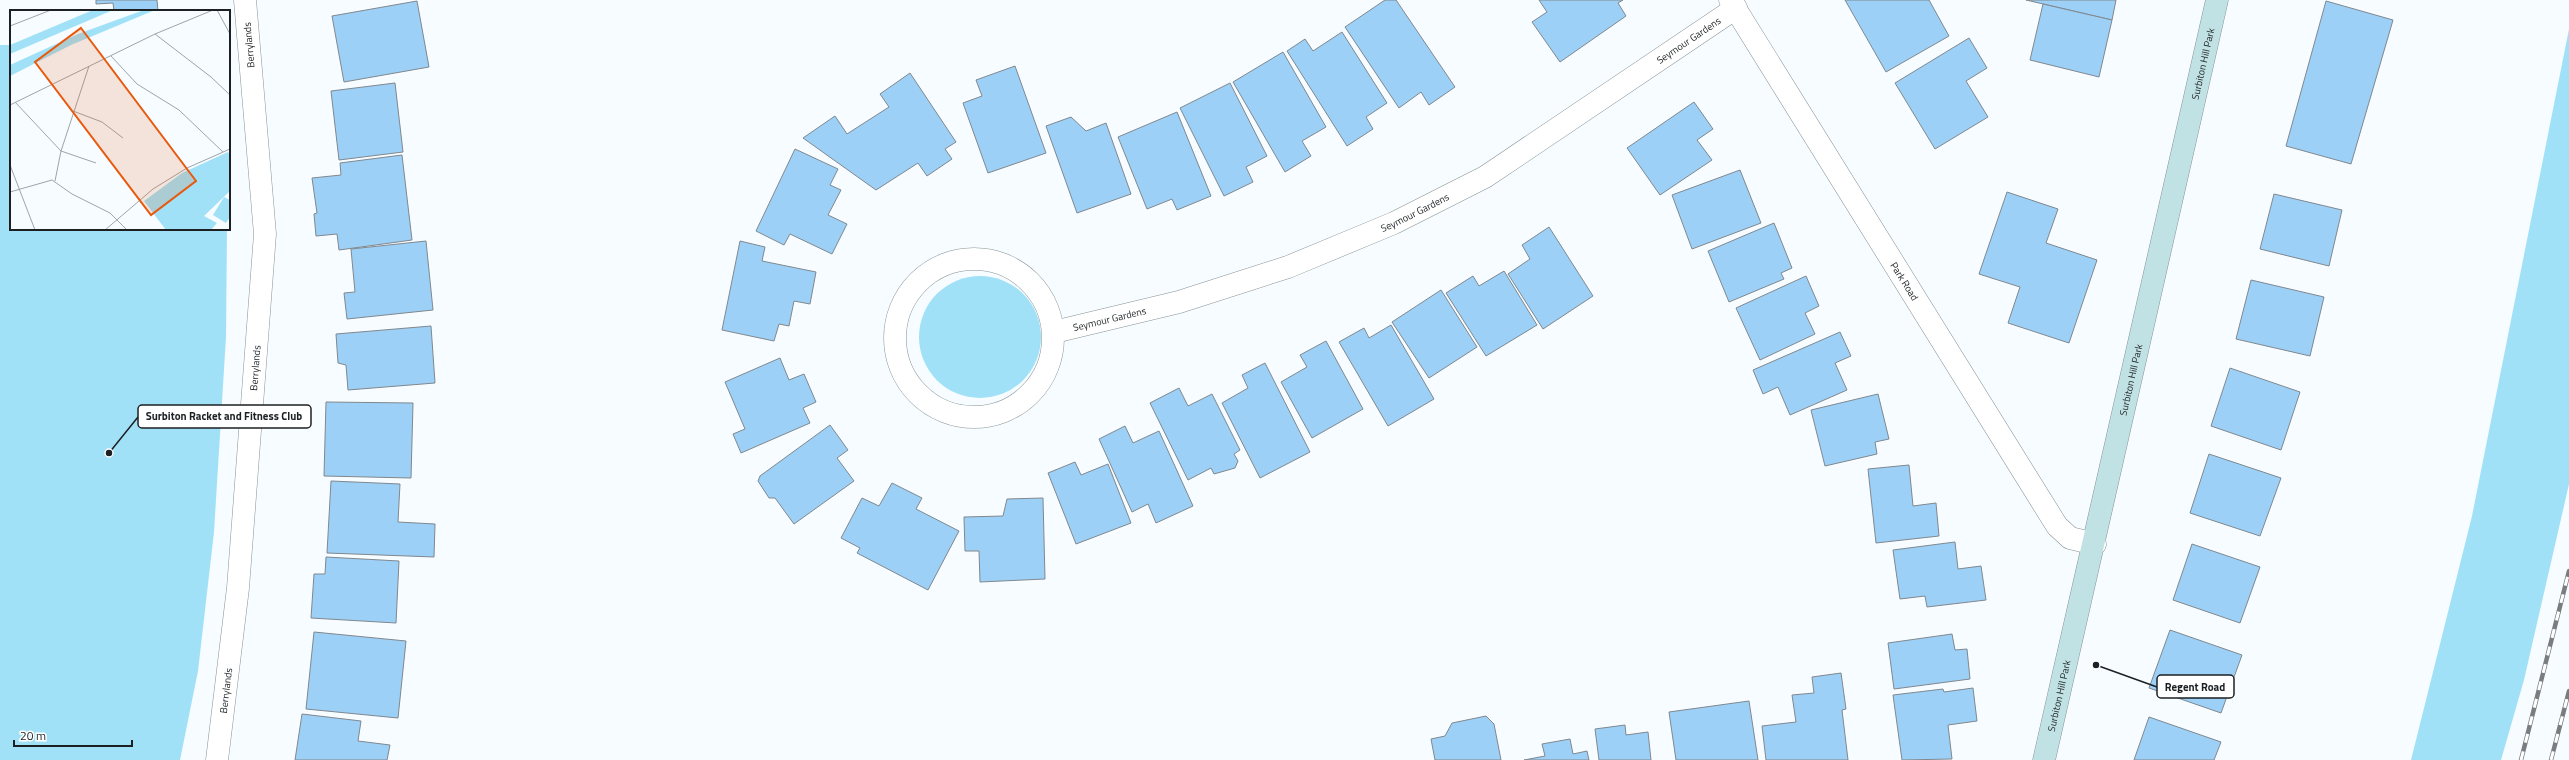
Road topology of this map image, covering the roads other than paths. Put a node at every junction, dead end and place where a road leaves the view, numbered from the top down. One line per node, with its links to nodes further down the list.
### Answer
1 (245, 0): 6 (street, Berrylands)
2 (2217, 0): 5 (street, Surbiton Hill Park)
3 (1733, 4): 4 (street, Seymour Gardens); 5 (street, Park Road)
4 (1054, 332): 4 (street)
5 (2094, 544): 7 (street, Surbiton Hill Park)
6 (217, 760)
7 (2044, 760)

